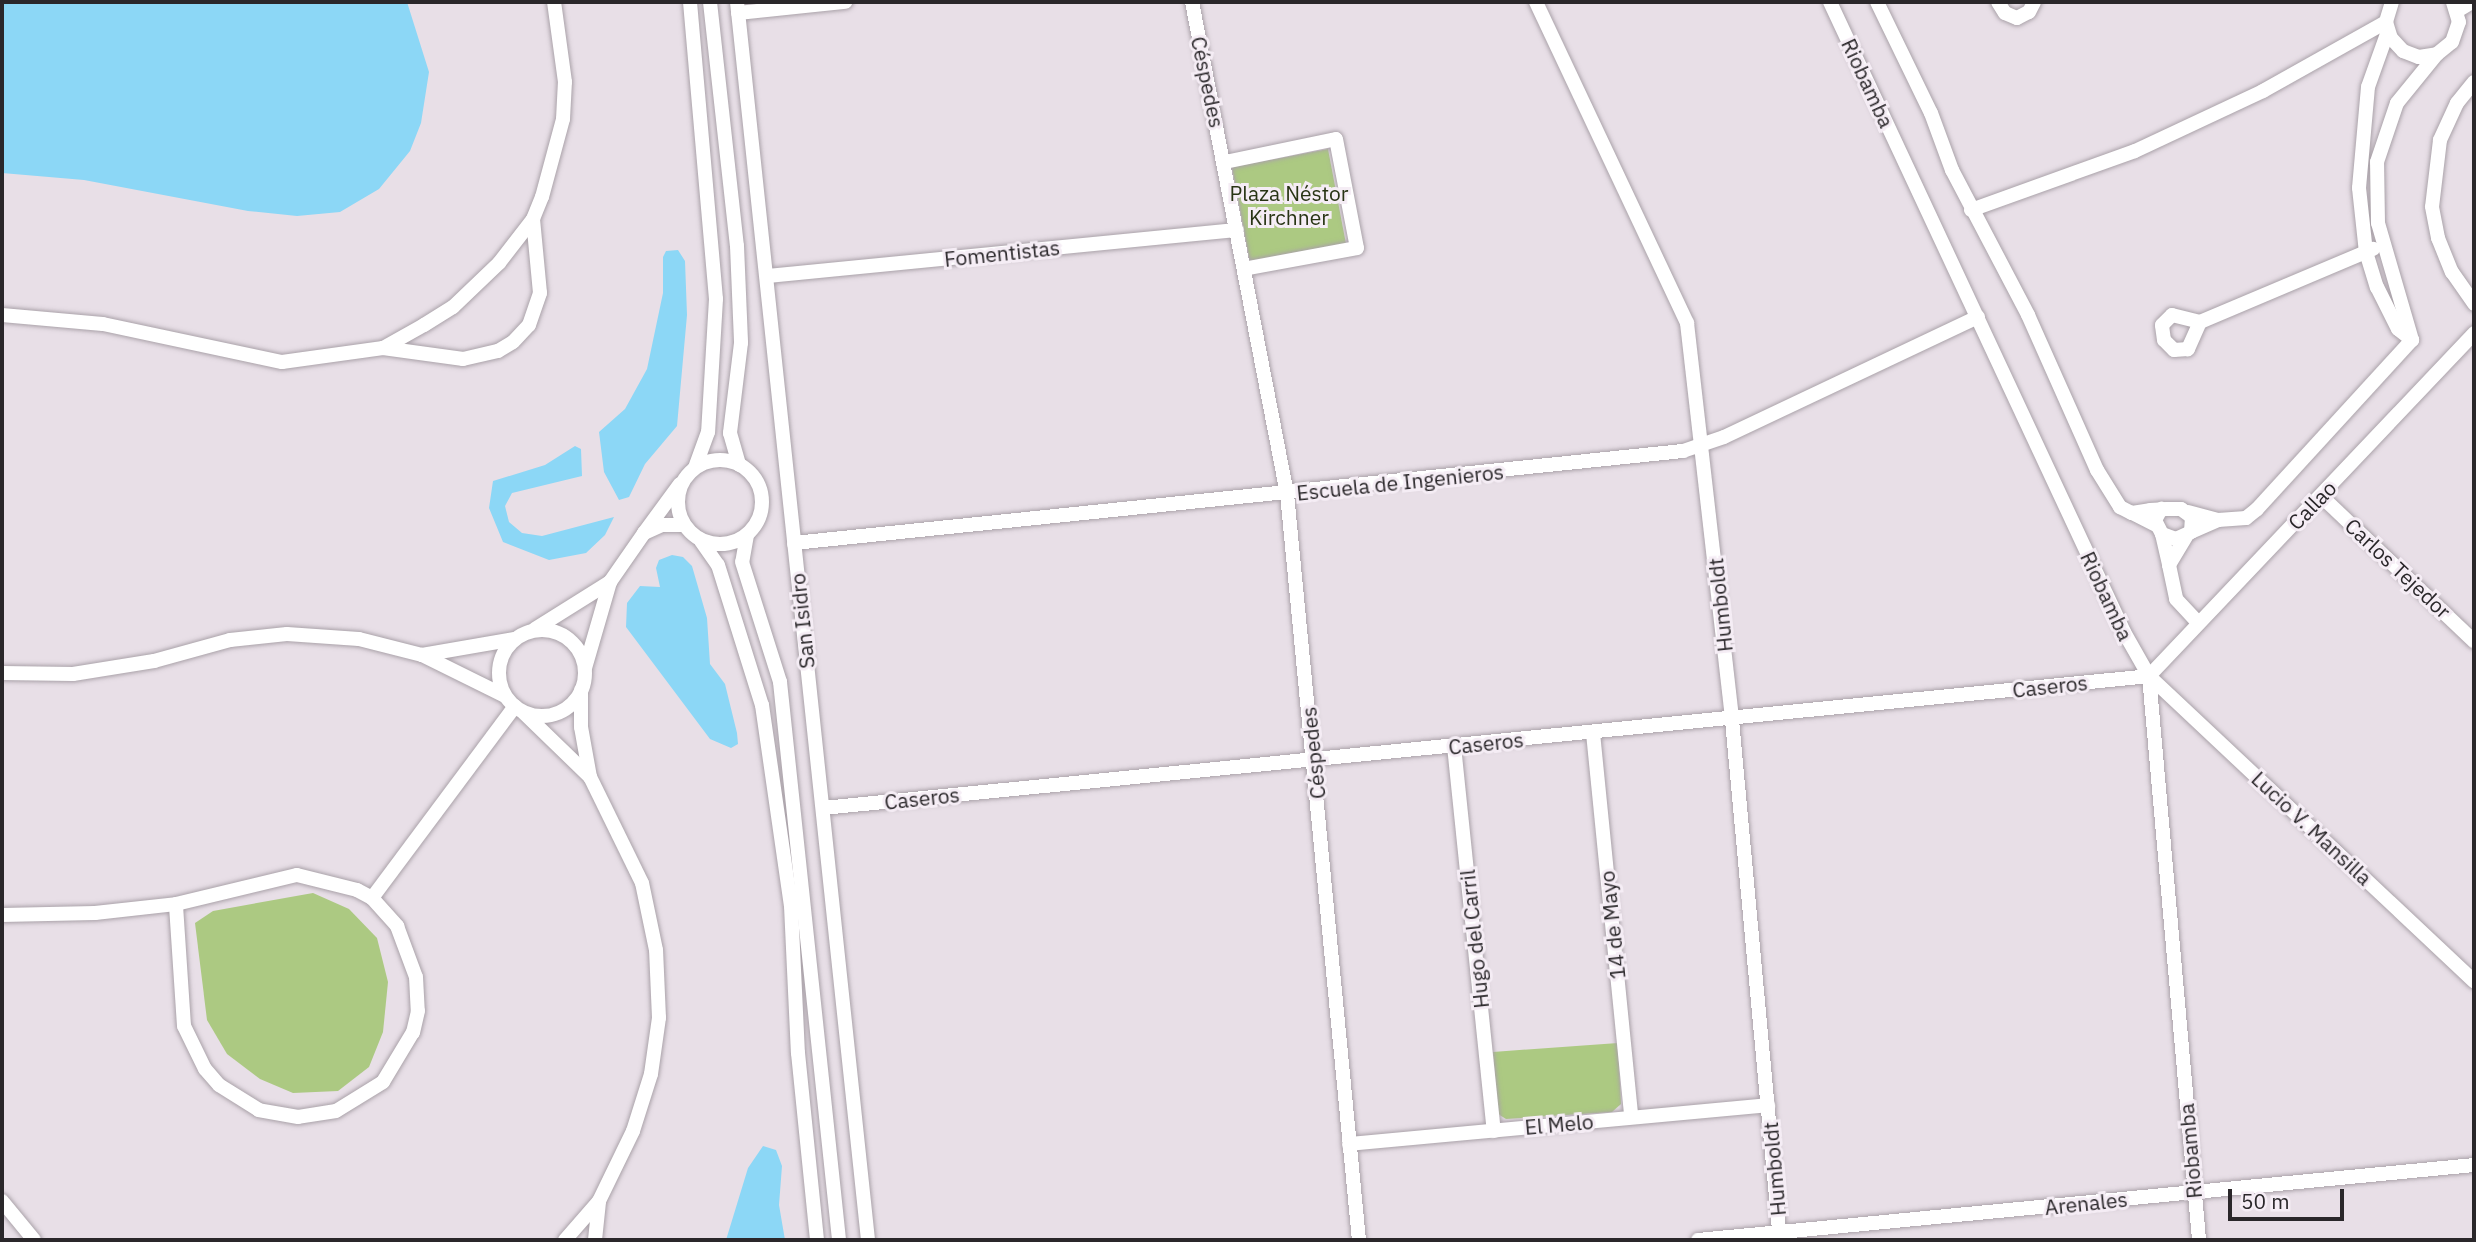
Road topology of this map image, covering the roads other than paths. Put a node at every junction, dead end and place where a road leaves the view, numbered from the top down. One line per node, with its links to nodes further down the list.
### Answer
1 (554, 2): 22 (street)
2 (690, 2): 17 (street)
3 (710, 2): 16 (street)
4 (845, 2): 14 (street)
5 (1192, 2): 20 (street, Céspedes)
6 (1536, 2): 35 (street, Humboldt)
7 (1830, 2): 30 (street, Riobamba)
8 (1877, 2): 21 (street)
9 (1998, 2): 10 (street)
10 (2034, 2)
11 (2392, 2): 15 (street)
12 (2472, 2): 13 (street)
13 (2455, 6): 18 (street)
14 (738, 7): 27 (street, San Isidro)
15 (2387, 27): 18 (street); 21 (street); 25 (street)
16 (713, 32): 17 (street); 36 (street)
17 (694, 33): 37 (street)
18 (2437, 54): 24 (street)
19 (2474, 82): 28 (street)
20 (1224, 162): 23 (street, Céspedes); 26 (street)
21 (1971, 210): 42 (street)
22 (533, 219): 34 (street); 34 (street)
23 (1237, 230): 26 (street, Céspedes); 27 (street, Fomentistas)
24 (2383, 246): 25 (street); 33 (street)
25 (2366, 252): 31 (street); 33 (street)
26 (1244, 269): 38 (street, Céspedes)
27 (767, 276): 50 (street, San Isidro)
28 (2474, 304)
29 (2, 315): 34 (street)
30 (1978, 317): 35 (street, Escuela de Ingenieros); 59 (street, Riobamba)
31 (2200, 323)
32 (2474, 333): 39 (street, Callao)
33 (2412, 340): 43 (street)
34 (383, 348)
35 (1703, 447): 38 (street, Escuela de Ingenieros); 62 (street, Humboldt)
36 (739, 465): 37 (street); 48 (street)
37 (690, 473): 44 (street); 46 (street)
38 (1287, 494): 50 (street, Escuela de Ingenieros); 65 (street, Céspedes)
39 (2321, 496): 53 (street, Callao); 55 (street, Carlos Tejedor)
40 (2161, 509): 41 (street); 42 (street); 45 (street)
41 (2188, 512): 43 (street); 47 (street)
42 (2132, 513): 45 (street)
43 (2218, 520): 47 (street)
44 (684, 525): 46 (street); 49 (street)
45 (2159, 530): 47 (street); 51 (street)
46 (644, 533): 52 (street)
47 (2189, 533): 51 (street)
48 (747, 535): 49 (street); 71 (street)
49 (701, 541): 71 (street)
50 (794, 543): 67 (street, San Isidro)
51 (2169, 565): 53 (street)
52 (610, 582): 54 (street); 58 (street)
53 (2199, 623): 59 (street, Callao)
54 (523, 635): 56 (street); 58 (street); 61 (street)
55 (2474, 641)
56 (422, 655): 57 (street); 61 (street)
57 (2, 673)
58 (584, 673): 60 (street)
59 (2149, 676): 62 (street, Caseros); 72 (street, Lucio V. Mansilla); 78 (street, Riobamba)
60 (582, 689): 61 (street); 66 (street)
61 (514, 705): 66 (street); 68 (street)
62 (1732, 720): 63 (street, Caseros); 73 (street, Humboldt)
63 (1592, 733): 64 (street, Caseros); 74 (street, 14 de Mayo)
64 (1454, 746): 65 (street, Caseros); 75 (street, Hugo del Carril)
65 (1314, 761): 67 (street, Caseros); 76 (street, Céspedes)
66 (590, 777): 80 (street)
67 (823, 808): 87 (street, San Isidro)
68 (372, 898): 69 (street); 69 (street)
69 (176, 904): 70 (street)
70 (2, 915)
71 (802, 938): 85 (street); 86 (street)
72 (2474, 981)
73 (1768, 1105): 74 (street, El Melo); 81 (street, Humboldt)
74 (1631, 1117): 75 (street, El Melo)
75 (1494, 1130): 76 (street, El Melo)
76 (1349, 1144): 88 (street, Céspedes)
77 (2474, 1166): 78 (street, Arenales)
78 (2193, 1192): 81 (street, Arenales); 90 (street, Riobamba)
79 (2, 1201): 82 (street)
80 (599, 1201): 83 (street); 84 (street)
81 (1780, 1236): 89 (street, Arenales)
82 (34, 1240)
83 (565, 1240)
84 (595, 1240)
85 (817, 1240)
86 (839, 1240)
87 (868, 1240)
88 (1359, 1240)
89 (1698, 1240)
90 (2199, 1240)

